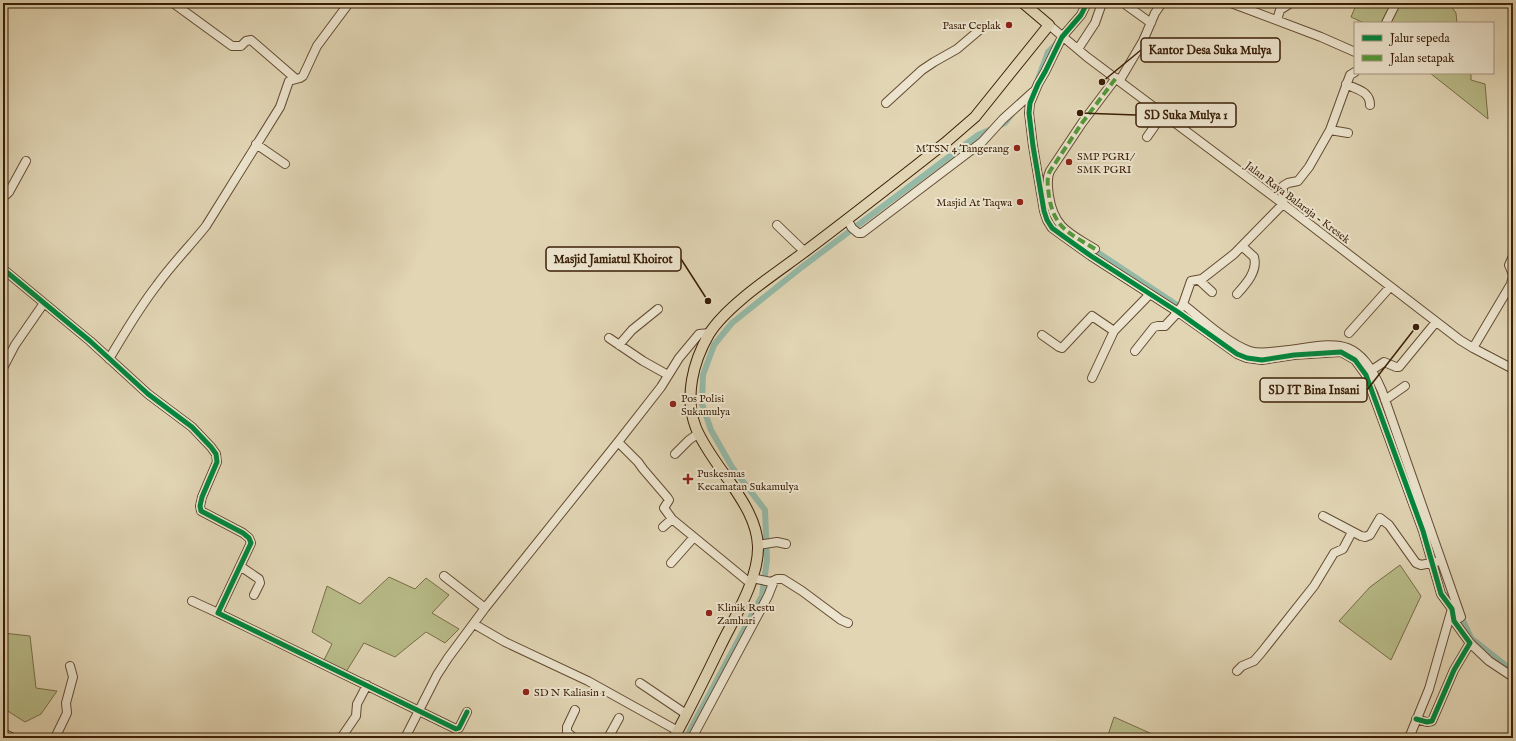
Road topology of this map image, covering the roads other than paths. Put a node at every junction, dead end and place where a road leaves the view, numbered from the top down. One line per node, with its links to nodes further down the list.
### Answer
1 (173, 3): 20 (street)
2 (349, 3): 20 (street)
3 (1023, 3): 14 (main road)
4 (1088, 3): 16 (street)
5 (1102, 3): 17 (street)
6 (1162, 3): 13 (street)
7 (1231, 3): 11 (street)
8 (1291, 3): 11 (street)
9 (1396, 3): 12 (street)
10 (1126, 5): 13 (street)
11 (1277, 20): 18 (street)
12 (1386, 22)
13 (1151, 23): 21 (street)
14 (1049, 25): 16 (street, Jalan Raya Balaraja - Kresek); 36 (main road)
15 (982, 27): 24 (street)
16 (1063, 38): 17 (street, Jalan Raya Balaraja - Kresek); 23 (street)
17 (1076, 48): 21 (street, Jalan Raya Balaraja - Kresek)
18 (1354, 52)
19 (1354, 73): 22 (street)
20 (296, 79): 30 (street)
21 (1118, 79): 26 (street, Jalan Raya Balaraja - Kresek); 38 (street)
22 (1346, 84): 25 (street); 27 (street)
23 (1035, 90): 36 (street); 46 (street)
24 (886, 103)
25 (1370, 106)
26 (1163, 114): 29 (street); 34 (street, Jalan Raya Balaraja - Kresek)
27 (1330, 130): 28 (street); 34 (street)
28 (1348, 133)
29 (1147, 137)
30 (256, 144): 32 (street); 60 (street)
31 (26, 161): 33 (street)
32 (285, 164)
33 (3, 195)
34 (1282, 204): 37 (street); 44 (street, Jalan Raya Balaraja - Kresek)
35 (777, 225): 39 (street)
36 (852, 226): 39 (main road)
37 (1243, 247): 43 (street); 47 (street)
38 (1095, 249)
39 (805, 252): 53 (main road)
40 (1513, 256): 42 (street)
41 (3, 269): 48 (street)
42 (1513, 275): 58 (street)
43 (1199, 280): 45 (street); 49 (street)
44 (1390, 287): 51 (street, Jalan Raya Balaraja - Kresek); 54 (street)
45 (1212, 292)
46 (1150, 294): 49 (street); 52 (street)
47 (1237, 294)
48 (44, 303): 60 (street); 61 (street)
49 (1180, 308): 59 (street); 63 (street); 71 (street)
50 (658, 309): 57 (street)
51 (1436, 322): 58 (street, Jalan Raya Balaraja - Kresek); 63 (street)
52 (1114, 331): 55 (street); 65 (street)
53 (710, 333): 64 (street); 68 (main road)
54 (1349, 333)
55 (1042, 335)
56 (609, 338): 57 (street)
57 (619, 345): 64 (street)
58 (1473, 348): 62 (street, Jalan Raya Balaraja - Kresek)
59 (1135, 351)
60 (109, 359): 81 (street)
61 (3, 368)
62 (1513, 369)
63 (1372, 370): 67 (street)
64 (668, 375): 69 (street)
65 (1092, 378)
66 (1405, 386): 67 (street)
67 (1385, 400): 71 (street)
68 (699, 433): 70 (street); 77 (main road)
69 (618, 442): 73 (street); 87 (street)
70 (675, 454)
71 (1408, 477): 79 (street)
72 (1323, 516): 75 (street)
73 (672, 519): 74 (street); 76 (street)
74 (663, 527)
75 (1352, 532): 79 (street); 95 (street)
76 (694, 537): 80 (street); 83 (street)
77 (760, 544): 78 (street); 83 (main road)
78 (786, 544)
79 (1437, 562): 88 (street); 90 (street)
80 (671, 563)
81 (240, 566): 85 (street); 89 (street)
82 (444, 576): 87 (street)
83 (754, 581): 84 (street); 102 (main road)
84 (773, 581): 91 (street); 113 (street)
85 (254, 595)
86 (192, 601): 89 (street)
87 (485, 608): 92 (street)
88 (1452, 610): 90 (street); 104 (street)
89 (218, 613): 98 (street)
90 (1457, 620): 93 (street)
91 (848, 623)
92 (474, 624): 99 (street); 106 (street)
93 (1470, 643): 96 (street); 104 (street)
94 (70, 666): 108 (street)
95 (1237, 672)
96 (1513, 677)
97 (640, 683): 102 (street)
98 (367, 684): 99 (street); 109 (street)
99 (419, 710): 101 (street); 110 (street)
100 (575, 710): 111 (street)
101 (467, 712)
102 (686, 714): 106 (main road)
103 (619, 718): 112 (street)
104 (1416, 719): 114 (street)
105 (3, 733): 107 (street)
106 (676, 735)
107 (13, 738)
108 (55, 738)
109 (340, 738)
110 (405, 738)
111 (574, 738)
112 (608, 738)
113 (692, 738)
114 (1408, 738)

